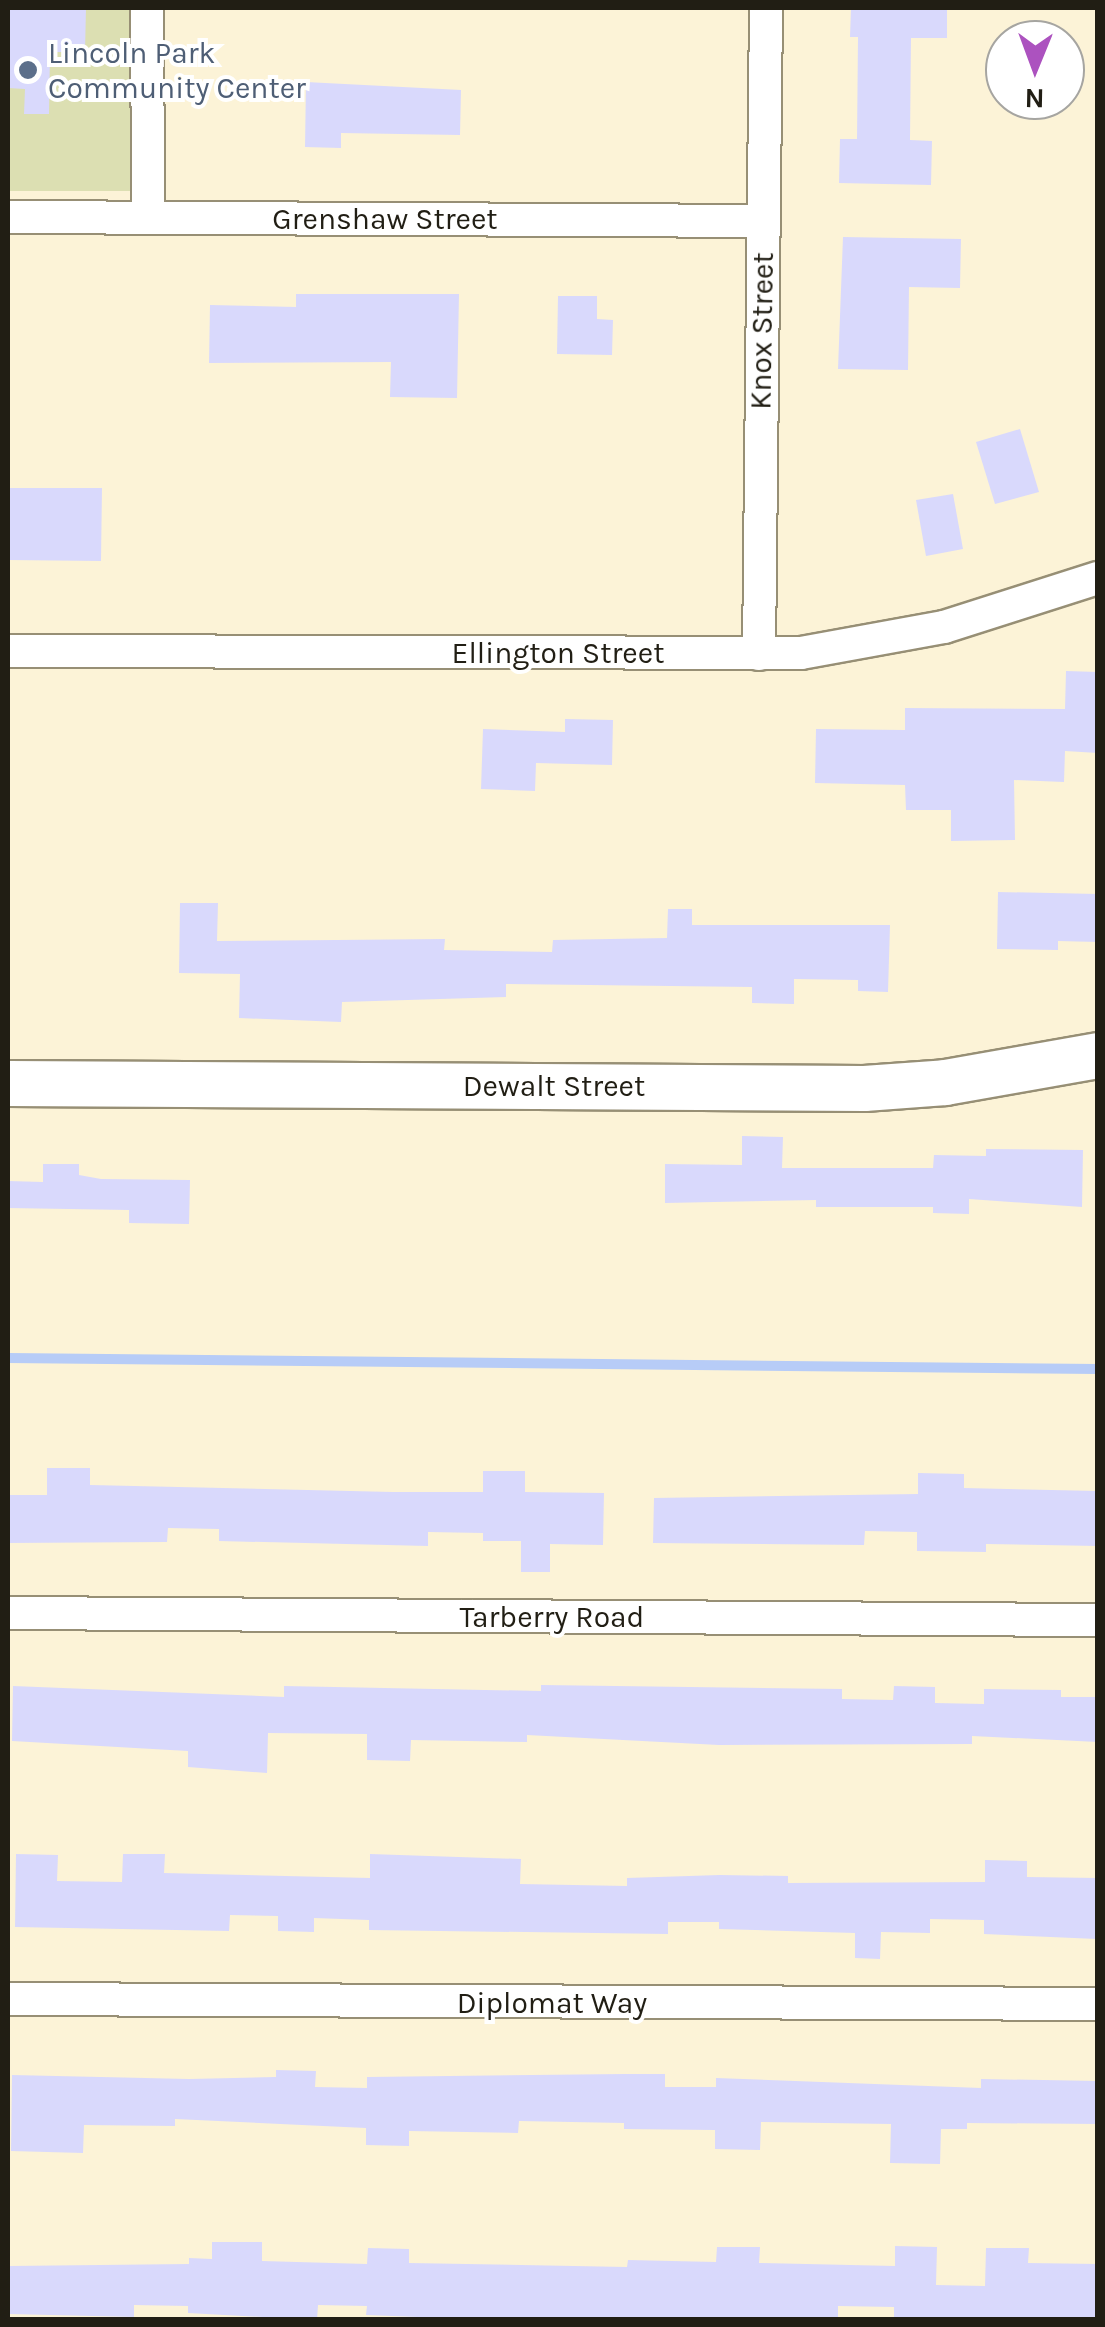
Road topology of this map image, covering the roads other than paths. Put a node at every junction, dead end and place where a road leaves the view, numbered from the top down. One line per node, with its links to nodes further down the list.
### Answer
1 (147, 8): 4 (street)
2 (766, 8): 5 (street, Knox Street)
3 (8, 218): 4 (street, Grenshaw Street)
4 (148, 218): 5 (street, Grenshaw Street)
5 (762, 221): 8 (street, Knox Street)
6 (1098, 578): 8 (street, Ellington Street)
7 (8, 651): 8 (street, Ellington Street)
8 (759, 654)
9 (1098, 1055): 10 (street, Dewalt Street)
10 (8, 1082)
11 (8, 1614): 12 (street, Tarberry Road)
12 (1098, 1620)
13 (8, 1999): 14 (street, Diplomat Way)
14 (1098, 2004)

